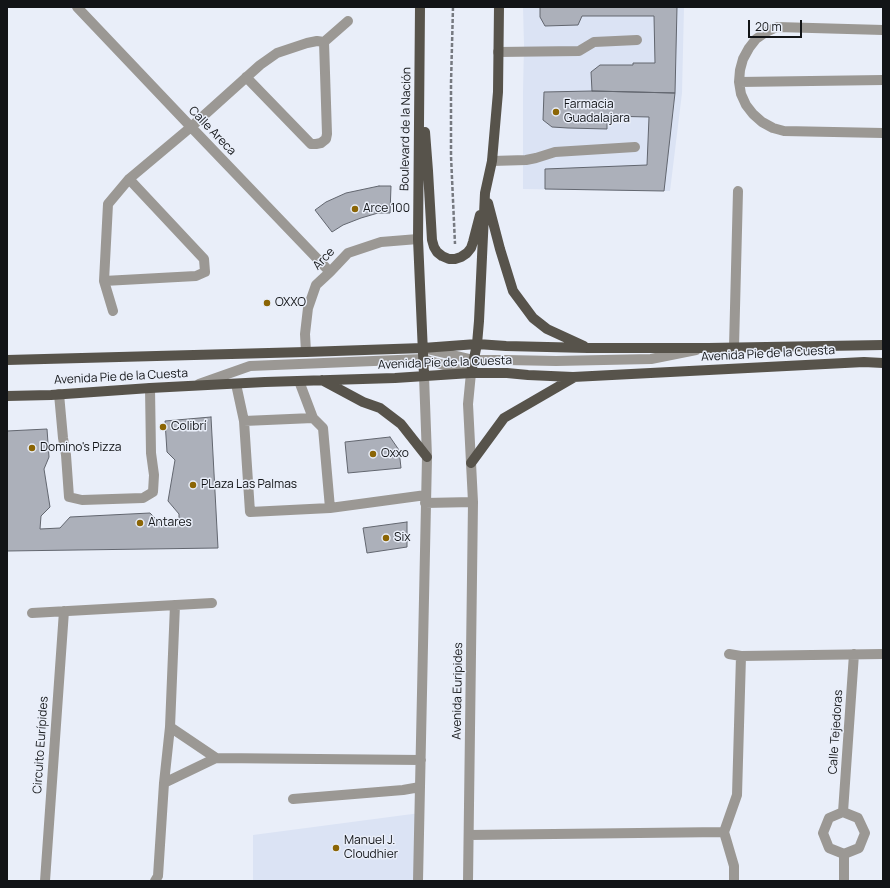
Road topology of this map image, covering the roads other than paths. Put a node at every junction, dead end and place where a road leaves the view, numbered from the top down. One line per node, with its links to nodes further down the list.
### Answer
1 (77, 7): 13 (street, Calle Areca)
2 (420, 7): 9 (main road, Boulevard de la Nación)
3 (499, 7): 8 (main road)
4 (348, 21): 7 (street)
5 (883, 30): 12 (street)
6 (638, 40): 8 (street)
7 (324, 42): 10 (street); 10 (street)
8 (498, 52): 16 (main road)
9 (420, 76): 19 (main road); 20 (main road, Boulevard de la Nación)
10 (246, 77): 13 (street)
11 (883, 80): 12 (street)
12 (739, 82): 14 (street)
13 (191, 128): 17 (street); 21 (street, Calle Areca)
14 (883, 132)
15 (635, 147): 16 (street)
16 (492, 161): 19 (main road)
17 (129, 179): 22 (street); 22 (street)
18 (738, 191): 26 (street)
19 (485, 193): 24 (main road); 28 (main road)
20 (418, 239): 21 (street, Arce); 27 (main road, Boulevard de la Nación)
21 (330, 272): 30 (street, Arce)
22 (104, 281): 23 (street)
23 (113, 312)
24 (477, 344): 27 (main road, Avenida Pie de la Cuesta); 28 (main road, Avenida Pie de la Cuesta); 33 (main road)
25 (883, 345): 26 (main road, Avenida Pie de la Cuesta)
26 (734, 347): 29 (main road, Avenida Pie de la Cuesta)
27 (423, 348): 30 (main road, Avenida Pie de la Cuesta); 31 (main road, Boulevard de la Nación); 33 (street)
28 (588, 348): 29 (main road, Avenida Pie de la Cuesta)
29 (708, 348): 33 (street)
30 (306, 352): 32 (main road, Avenida Pie de la Cuesta)
31 (423, 359): 35 (street); 36 (main road, Boulevard de la Nación); 41 (street)
32 (7, 360)
33 (474, 360): 35 (main road)
34 (883, 363): 37 (main road, Avenida Pie de la Cuesta)
35 (471, 373): 36 (main road, Avenida Pie de la Cuesta); 37 (main road, Avenida Pie de la Cuesta); 48 (street, Avenida Euripides)
36 (424, 376): 38 (main road, Avenida Pie de la Cuesta); 47 (street)
37 (573, 378): 48 (main road)
38 (322, 380): 39 (main road, Avenida Pie de la Cuesta); 47 (main road)
39 (299, 381): 40 (main road, Avenida Pie de la Cuesta); 45 (street)
40 (236, 384): 41 (main road, Avenida Pie de la Cuesta); 46 (street)
41 (194, 386): 42 (main road, Avenida Pie de la Cuesta)
42 (150, 388): 43 (main road, Avenida Pie de la Cuesta); 43 (street)
43 (59, 394): 44 (main road, Avenida Pie de la Cuesta)
44 (7, 396)
45 (313, 418): 46 (street); 51 (street)
46 (244, 421): 51 (street)
47 (426, 457): 49 (street)
48 (471, 463): 50 (street, Avenida Euripides)
49 (425, 499): 50 (street); 51 (street); 62 (street)
50 (473, 502): 68 (street, Avenida Euripides)
51 (330, 508)
52 (212, 603): 53 (street)
53 (175, 605): 54 (street); 60 (street)
54 (64, 611): 55 (street); 70 (street, Circuito Eurípides)
55 (32, 613)
56 (729, 654): 59 (street)
57 (854, 654): 58 (street); 59 (street); 66 (street, Calle Tejedoras)
58 (883, 654)
59 (741, 656): 67 (street)
60 (170, 726): 61 (street); 63 (street)
61 (216, 758): 62 (street); 63 (street)
62 (421, 760): 64 (street)
63 (164, 783): 71 (street)
64 (420, 787): 65 (street); 72 (street)
65 (294, 799)
66 (843, 812): 69 (street); 69 (street)
67 (724, 832): 68 (street); 74 (street)
68 (469, 834): 73 (street, Avenida Euripides)
69 (844, 854): 75 (street)
70 (45, 881)
71 (155, 881)
72 (419, 881)
73 (468, 881)
74 (734, 881)
75 (844, 881)

